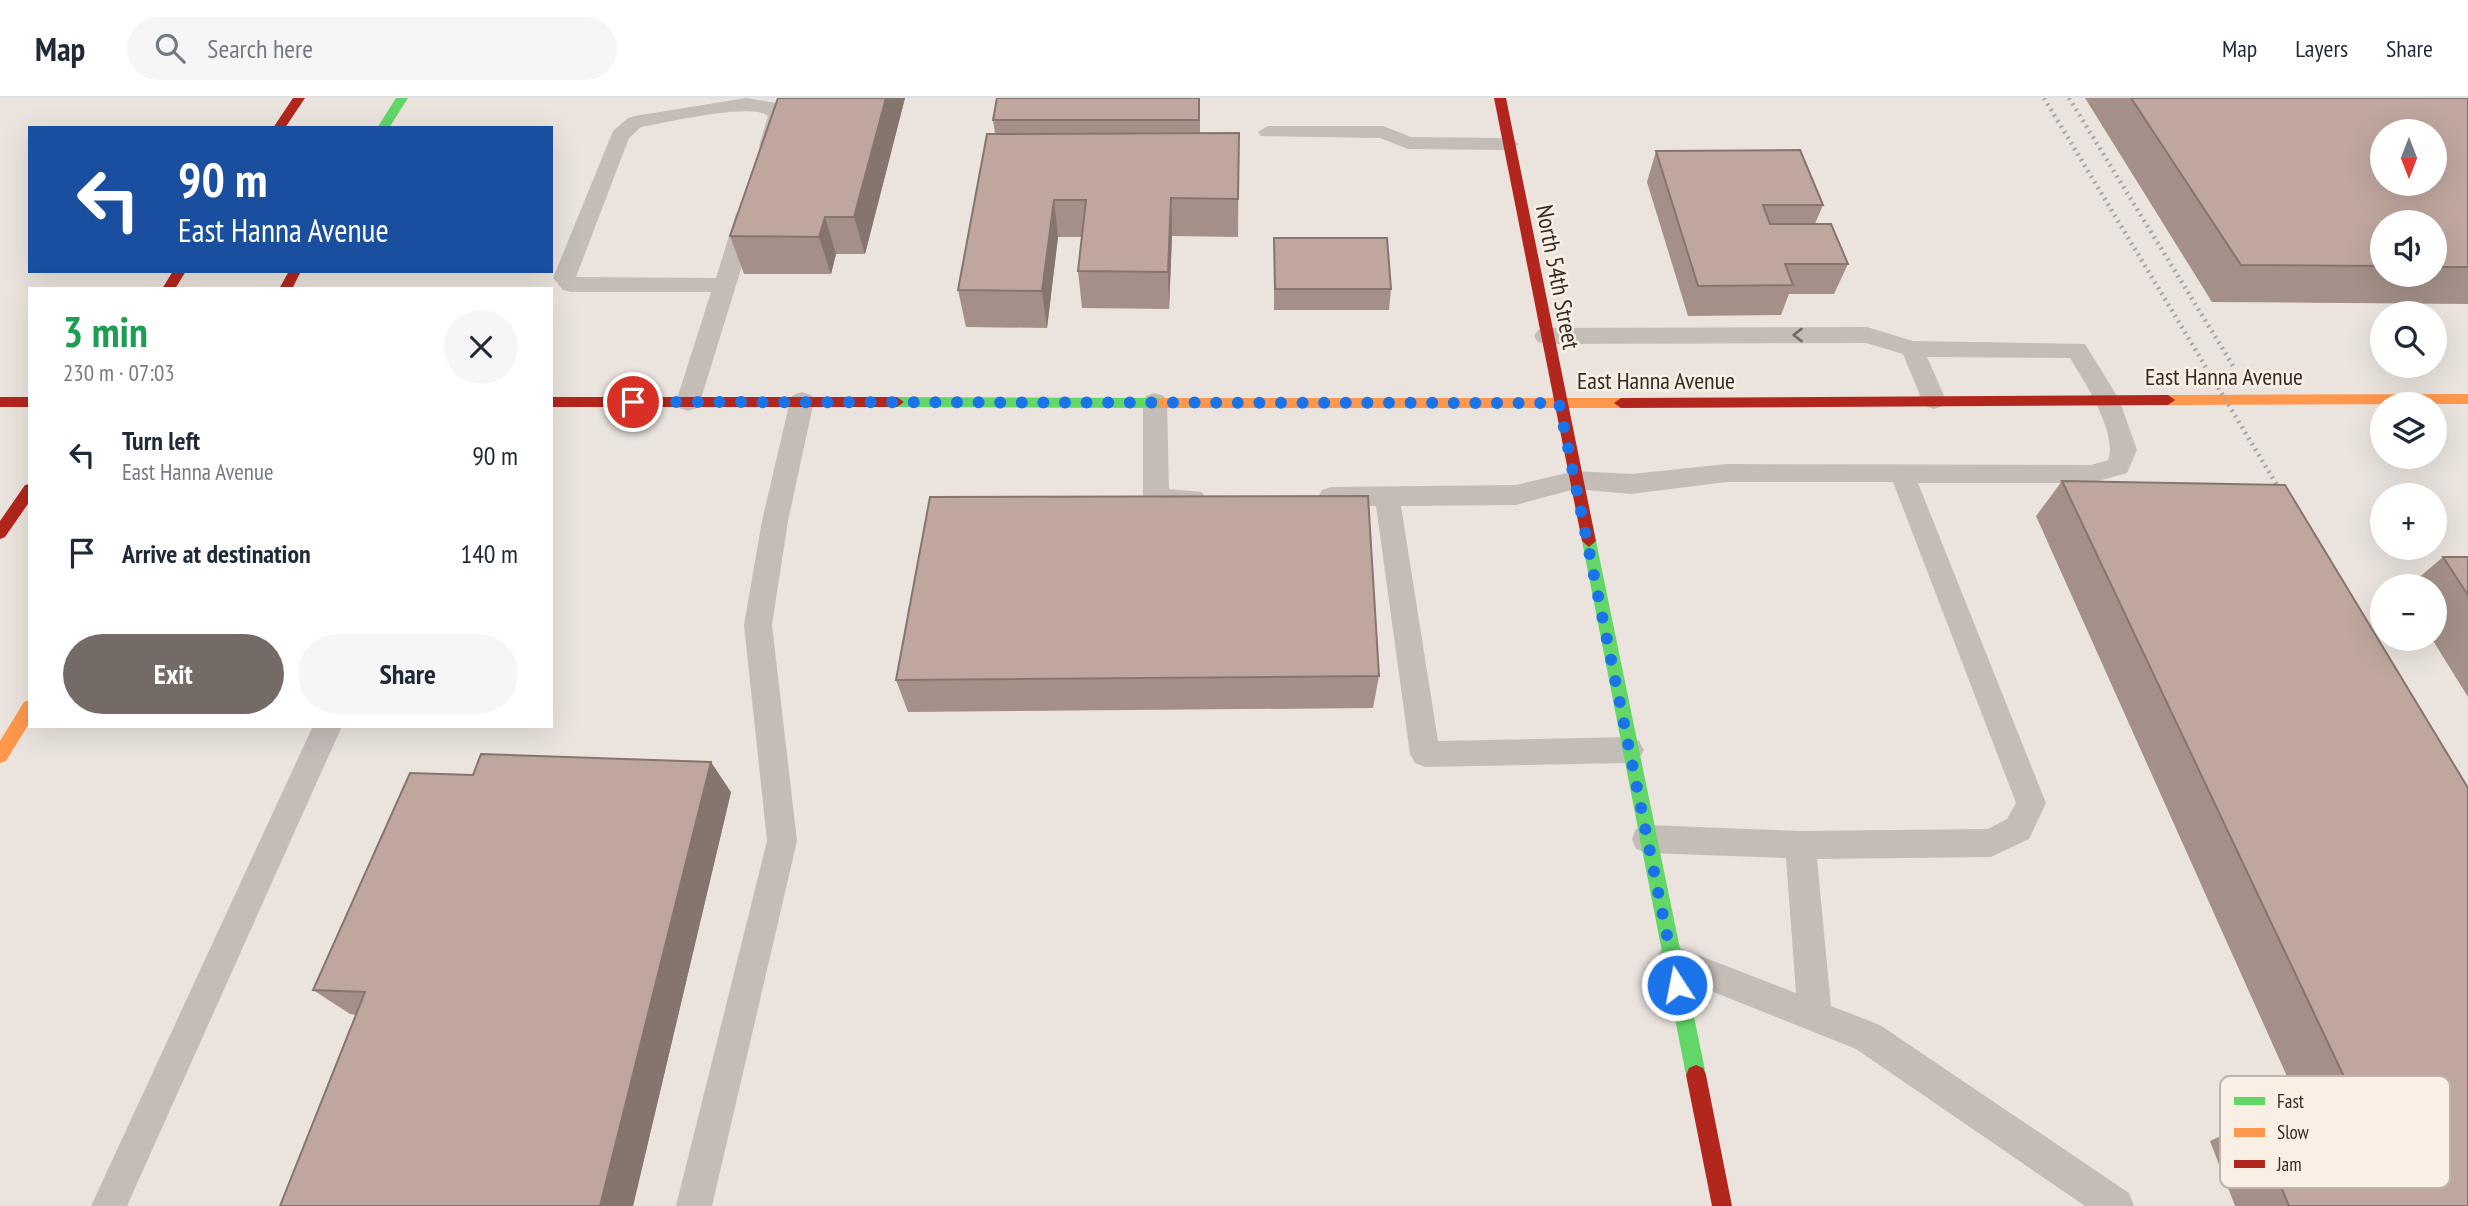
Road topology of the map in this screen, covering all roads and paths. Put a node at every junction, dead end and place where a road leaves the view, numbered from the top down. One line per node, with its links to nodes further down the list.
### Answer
1 (299, 98): 4 (street)
2 (401, 98): 5 (street)
3 (1500, 98): 7 (street, North 54th Street)
4 (280, 126)
5 (384, 126)
6 (1268, 132): 7 (lane)
7 (1509, 144): 11 (street, North 54th Street)
8 (762, 167): 10 (lane)
9 (754, 193): 10 (lane)
10 (725, 285): 20 (lane)
11 (1546, 336): 12 (lane, one-way to 11); 22 (street, North 54th Street)
12 (1912, 349): 14 (lane); 15 (lane)
13 (2468, 398): 14 (street, East Hanna Avenue)
14 (2107, 399): 15 (street, East Hanna Avenue); 23 (lane)
15 (1934, 400): 22 (street, East Hanna Avenue)
16 (803, 401): 20 (street, East Hanna Avenue); 21 (street, East Hanna Avenue); 39 (lane)
17 (0, 402): 18 (street)
18 (28, 402)
19 (553, 402): 20 (street, East Hanna Avenue)
20 (688, 402)
21 (1155, 402): 22 (street, East Hanna Avenue); 28 (lane)
22 (1559, 403): 24 (street, North 54th Street)
23 (1902, 473): 24 (lane); 35 (lane)
24 (1575, 480): 26 (lane); 32 (street, North 54th Street)
25 (28, 492): 29 (street)
26 (1387, 496): 27 (lane); 32 (lane)
27 (1306, 497)
28 (1224, 498)
29 (0, 533)
30 (28, 710): 33 (street)
31 (327, 728): 38 (lane)
32 (1629, 750): 34 (street, North 54th Street)
33 (0, 756)
34 (1647, 839): 35 (lane); 36 (street, North 54th Street)
35 (1800, 845): 37 (lane)
36 (1672, 960): 37 (lane); 40 (street, North 54th Street)
37 (1815, 1017): 41 (lane)
38 (109, 1206)
39 (694, 1206)
40 (1722, 1206)
41 (2116, 1206)

